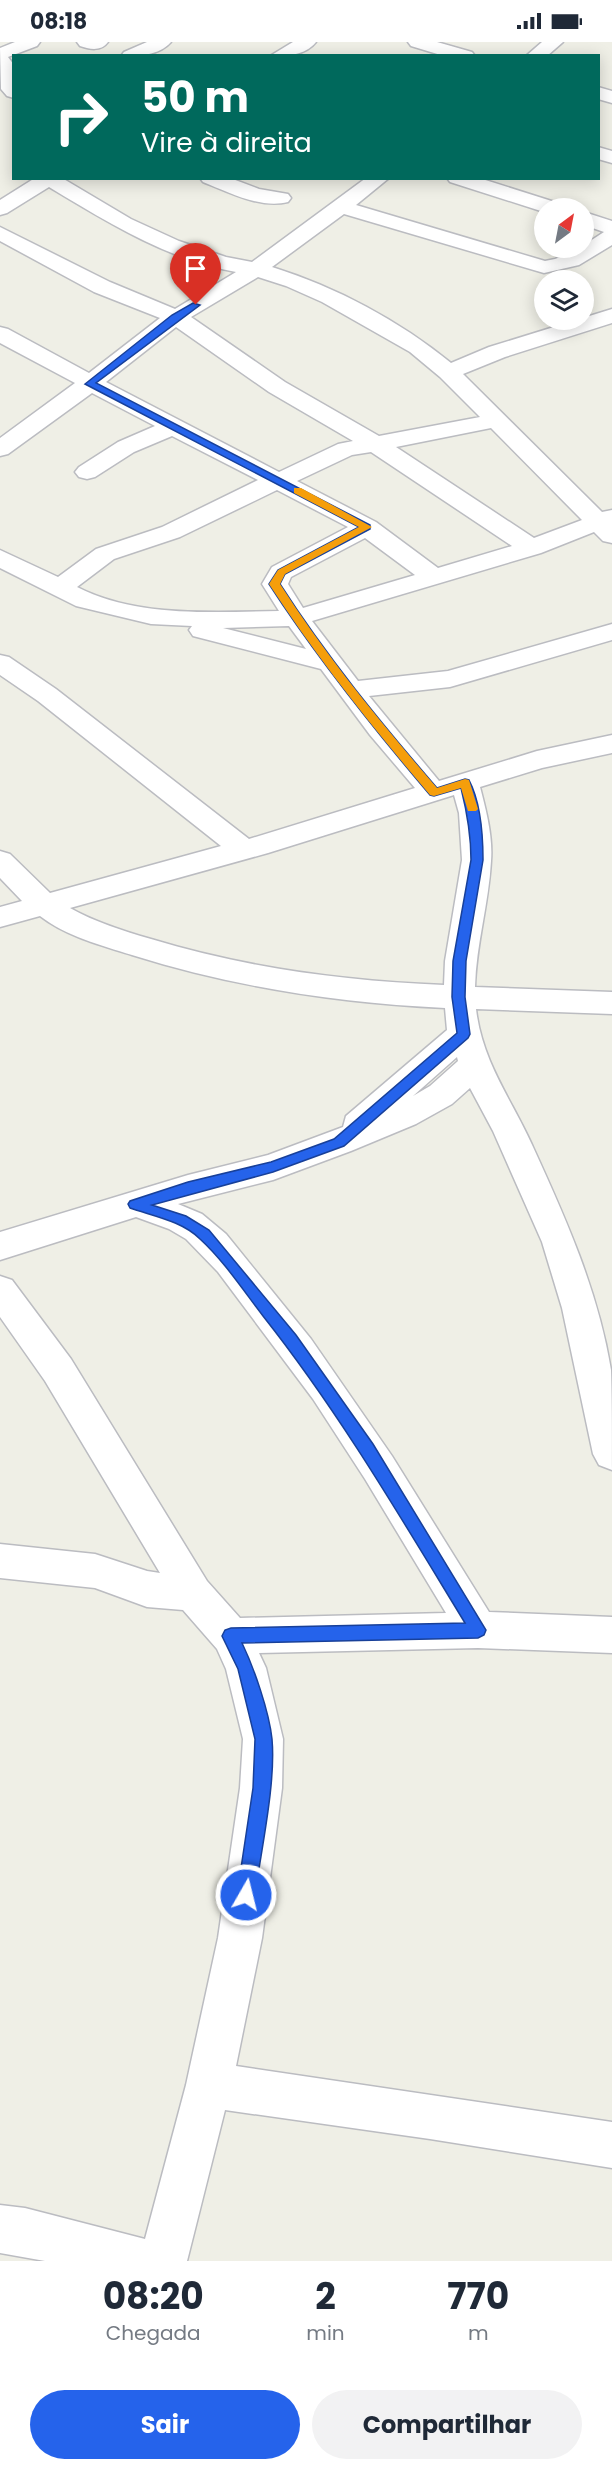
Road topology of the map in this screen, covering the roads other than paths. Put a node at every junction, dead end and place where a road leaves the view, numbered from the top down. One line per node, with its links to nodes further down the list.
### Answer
1 (31, 42): 13 (street)
2 (86, 42): 3 (street)
3 (99, 42)
4 (109, 42): 9 (street)
5 (162, 42): 9 (street)
6 (307, 42): 10 (street)
7 (417, 42): 11 (street)
8 (554, 42): 12 (street)
9 (134, 54)
10 (283, 54)
11 (459, 54)
12 (538, 54)
13 (0, 57): 14 (street)
14 (12, 90)
15 (48, 180): 23 (street)
16 (52, 180): 28 (street)
17 (215, 180): 20 (street)
18 (376, 180): 22 (street)
19 (463, 180): 21 (street)
20 (281, 198)
21 (534, 202)
22 (342, 207): 27 (street); 28 (street)
23 (0, 209)
24 (594, 222): 25 (street)
25 (612, 228)
26 (0, 233): 30 (street)
27 (612, 236)
28 (256, 270): 30 (street); 32 (street)
29 (612, 316): 33 (street)
30 (176, 317): 35 (street); 38 (street)
31 (0, 334): 35 (street)
32 (418, 348): 33 (street); 34 (street)
33 (497, 352): 34 (street)
34 (448, 372): 36 (street)
35 (90, 384): 37 (street); 39 (street)
36 (496, 420): 38 (street); 42 (street)
37 (173, 427): 40 (street); 41 (street)
38 (374, 442): 41 (street); 44 (street)
39 (0, 449)
40 (87, 472)
41 (279, 481): 43 (street); 49 (street)
42 (607, 525): 44 (street)
43 (367, 527): 47 (street); 51 (street)
44 (532, 549): 47 (street)
45 (0, 558): 46 (street)
46 (34, 577): 48 (street); 49 (street)
47 (434, 577): 51 (street)
48 (0, 578)
49 (58, 587): 50 (street)
50 (151, 616): 51 (street); 54 (street)
51 (296, 618): 54 (street)
52 (612, 633): 55 (street)
53 (0, 663): 59 (street)
54 (333, 664): 55 (street)
55 (352, 690): 58 (street)
56 (612, 744): 57 (street)
57 (465, 783): 58 (street); 63 (street)
58 (434, 792): 59 (street)
59 (244, 850): 61 (street)
60 (0, 861): 61 (street)
61 (48, 906): 62 (street); 63 (street)
62 (0, 918)
63 (459, 997): 64 (street); 65 (street)
64 (612, 1003)
65 (463, 1034): 66 (street); 69 (street)
66 (475, 1065): 67 (street); 68 (street)
67 (441, 1095): 68 (street); 69 (street)
68 (491, 1101): 73 (street)
69 (339, 1142): 70 (street)
70 (135, 1204): 71 (street); 76 (street)
71 (0, 1246)
72 (0, 1290): 75 (street)
73 (612, 1454)
74 (0, 1561): 75 (street)
75 (193, 1593): 78 (street)
76 (478, 1630): 77 (street); 78 (street)
77 (612, 1635)
78 (231, 1636): 79 (street)
79 (209, 2085): 80 (street); 83 (street)
80 (612, 2145)
81 (0, 2229): 82 (street)
82 (139, 2261)
83 (163, 2261)

